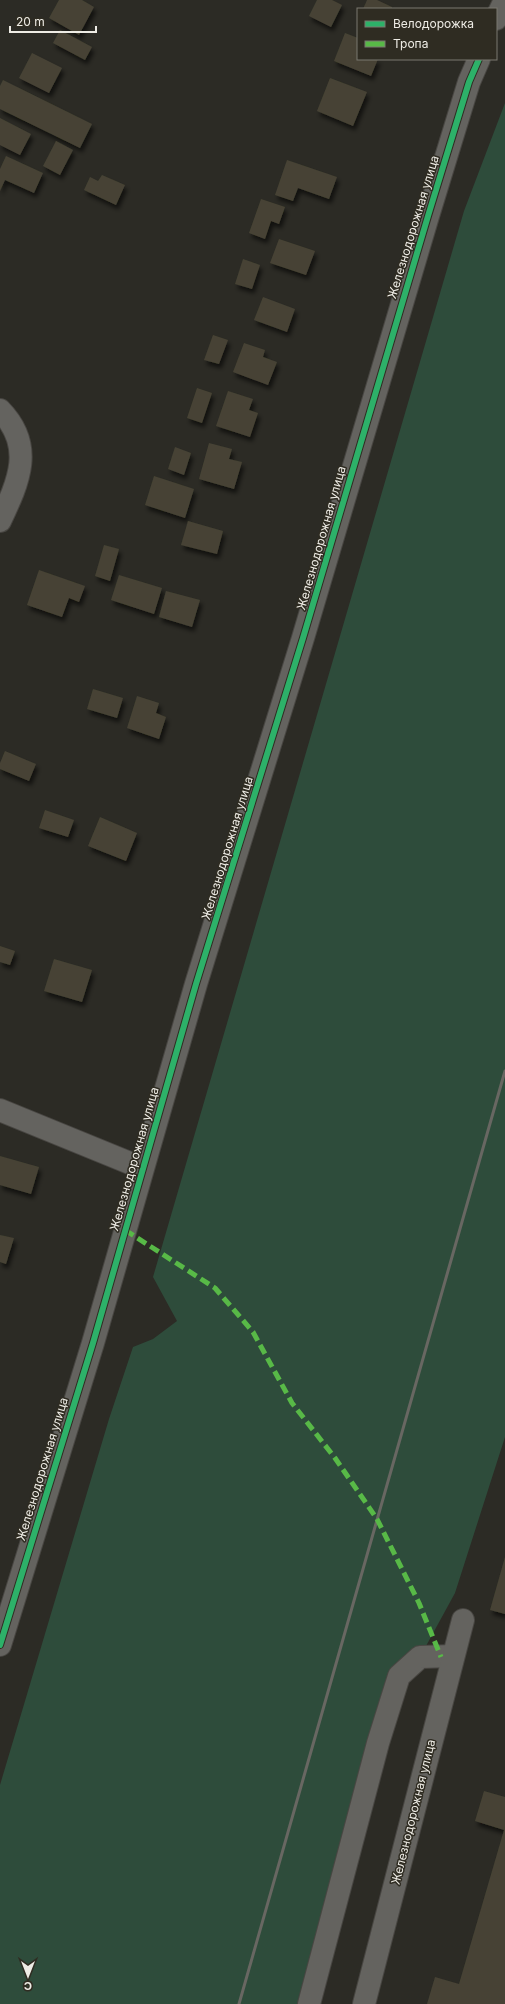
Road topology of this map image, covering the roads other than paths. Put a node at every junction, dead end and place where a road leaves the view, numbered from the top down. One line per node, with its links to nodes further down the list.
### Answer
1 (505, 0): 2 (street)
2 (497, 17)
3 (479, 60): 7 (street, Железнодорожная улица)
4 (0, 410): 5 (street)
5 (0, 521)
6 (0, 1110): 7 (street)
7 (142, 1168): 9 (street, Железнодорожная улица)
8 (463, 1620): 10 (street, Железнодорожная улица)
9 (0, 1645)
10 (453, 1656): 11 (street); 12 (street, Железнодорожная улица)
11 (309, 2004)
12 (364, 2004)

